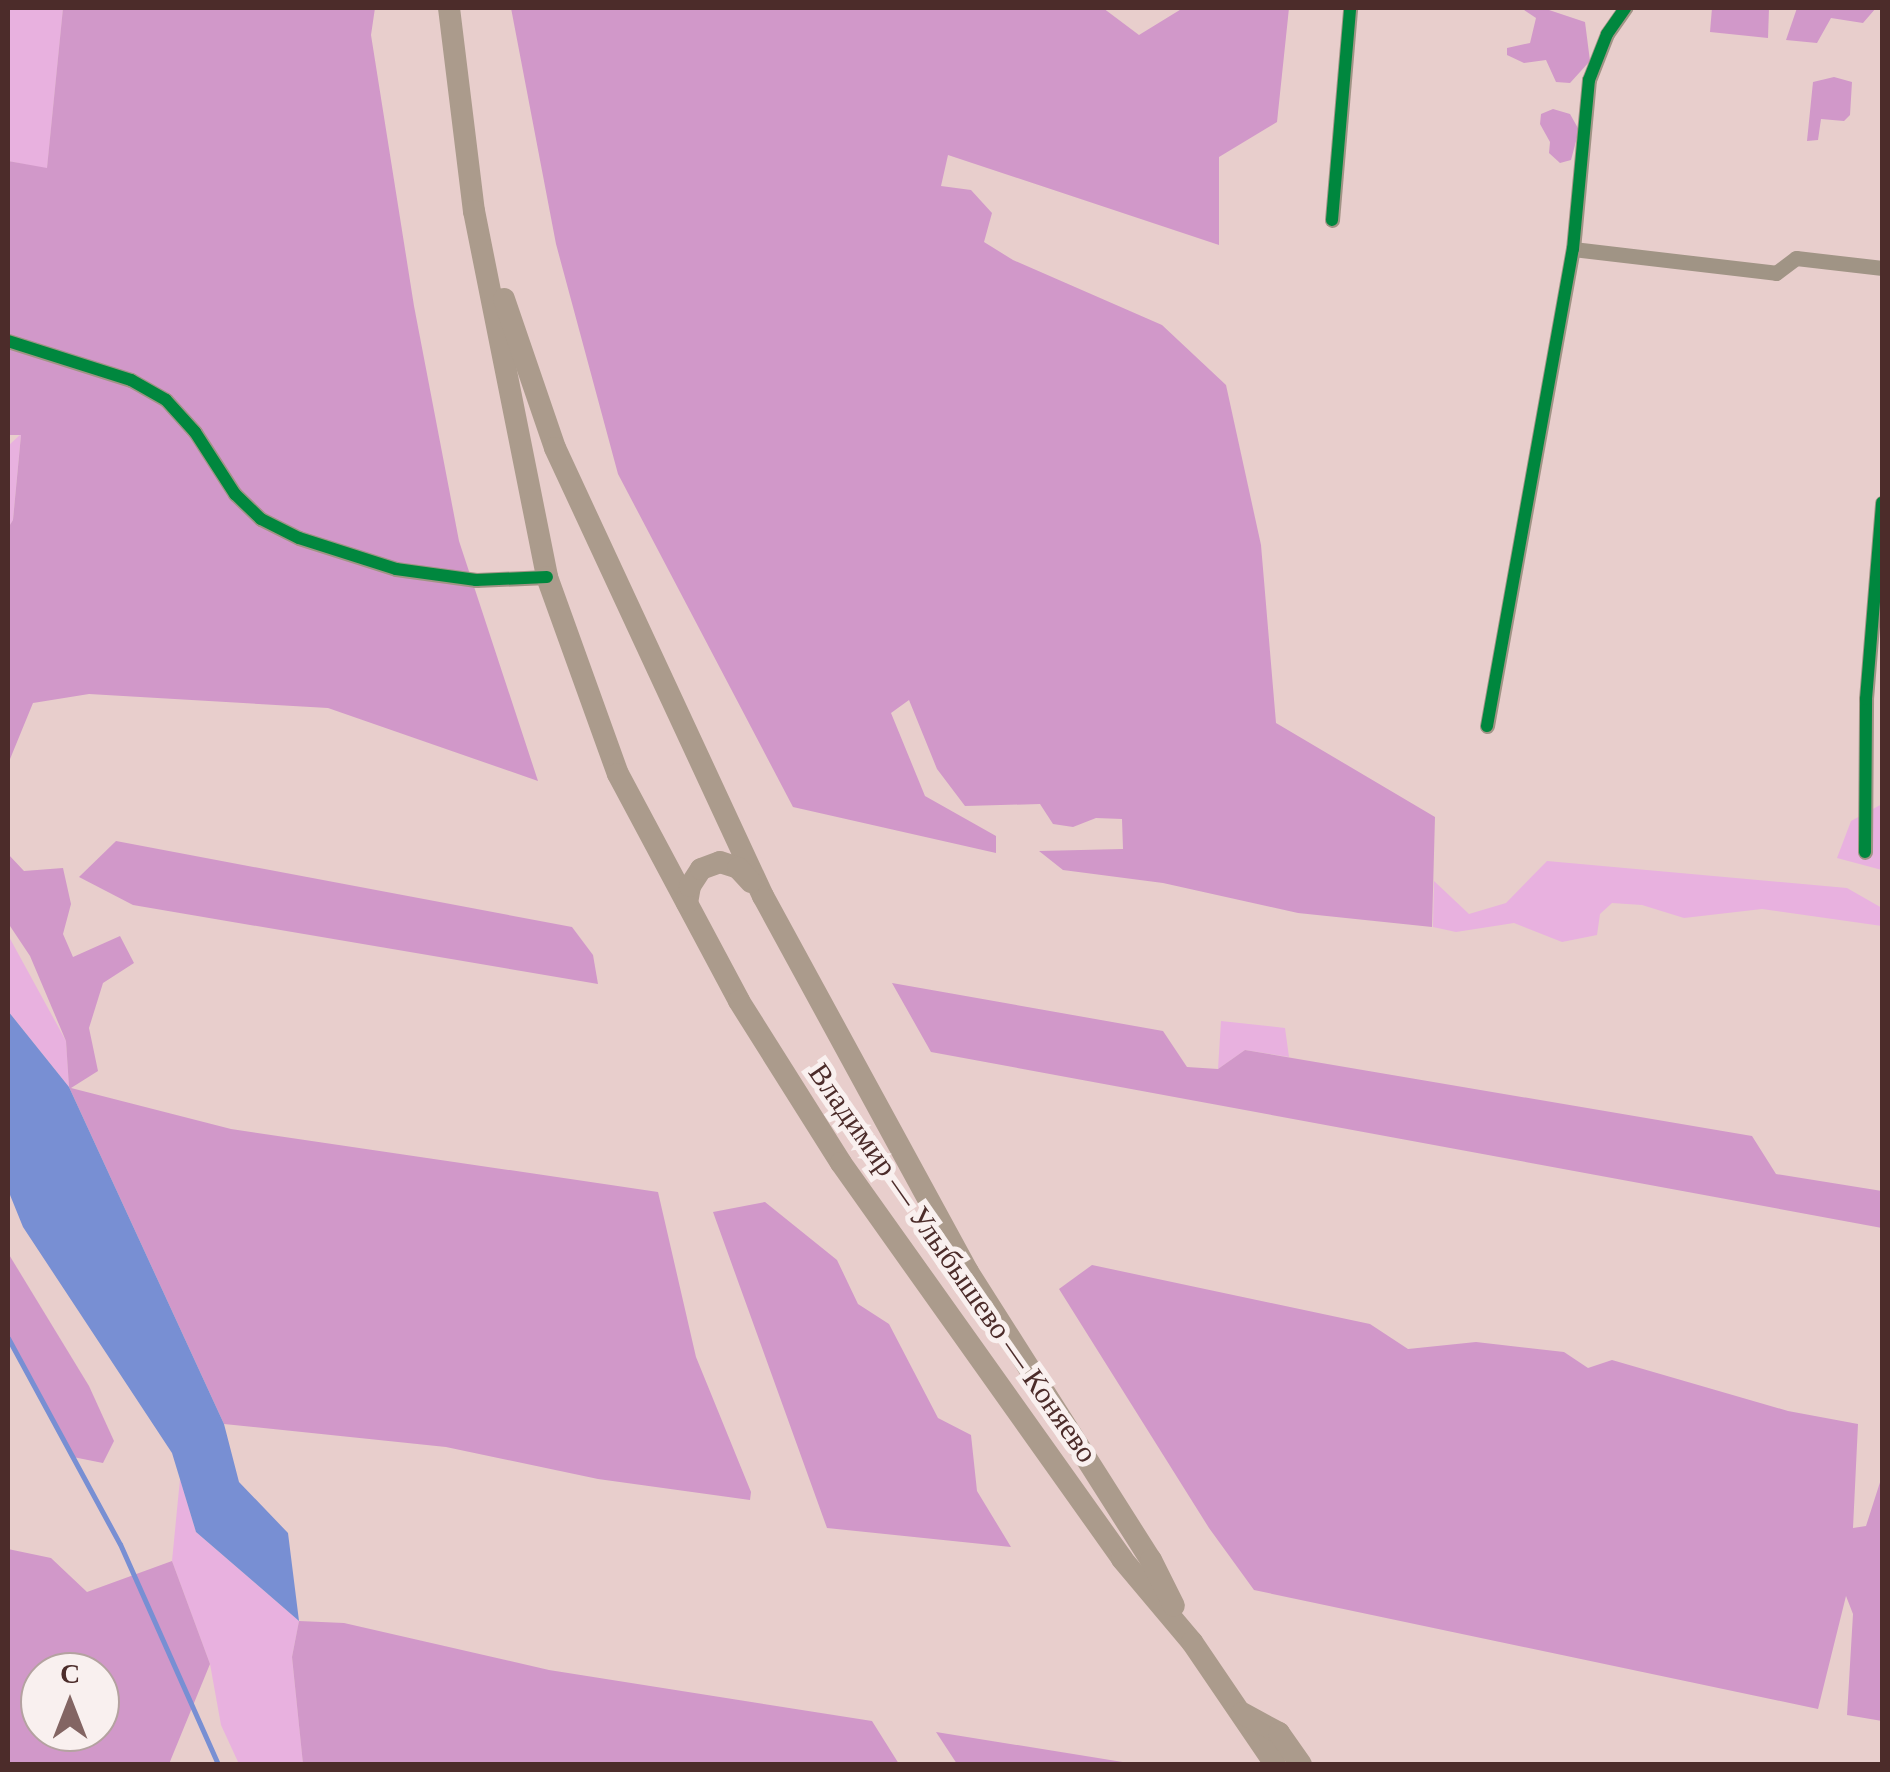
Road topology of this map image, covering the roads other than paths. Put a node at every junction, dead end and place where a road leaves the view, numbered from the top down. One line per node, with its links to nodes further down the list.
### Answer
1 (449, 8): 4 (main road, Владимир — Улыбышево — Коняево)
2 (1350, 8): 5 (street)
3 (1618, 8): 6 (street)
4 (464, 120): 10 (main road, Владимир — Улыбышево — Коняево); 13 (main road, Владимир — Улыбышево — Коняево)
5 (1332, 220)
6 (1573, 249): 7 (street); 11 (street)
7 (1882, 268)
8 (8, 342): 10 (street)
9 (1882, 502): 12 (street)
10 (547, 578): 14 (main road, Владимир — Улыбышево — Коняево)
11 (1488, 726)
12 (1865, 852)
13 (763, 896): 14 (main road, Владимир — Улыбышево — Коняево); 15 (main road, Владимир — Улыбышево — Коняево)
14 (687, 903): 15 (main road, Владимир — Улыбышево — Коняево)
15 (1192, 1642): 16 (main road, Владимир — Улыбышево — Коняево)
16 (1238, 1712): 17 (main road); 18 (main road, Владимир — Улыбышево — Коняево); 19 (main road)
17 (1265, 1764)
18 (1276, 1764)
19 (1302, 1764)

